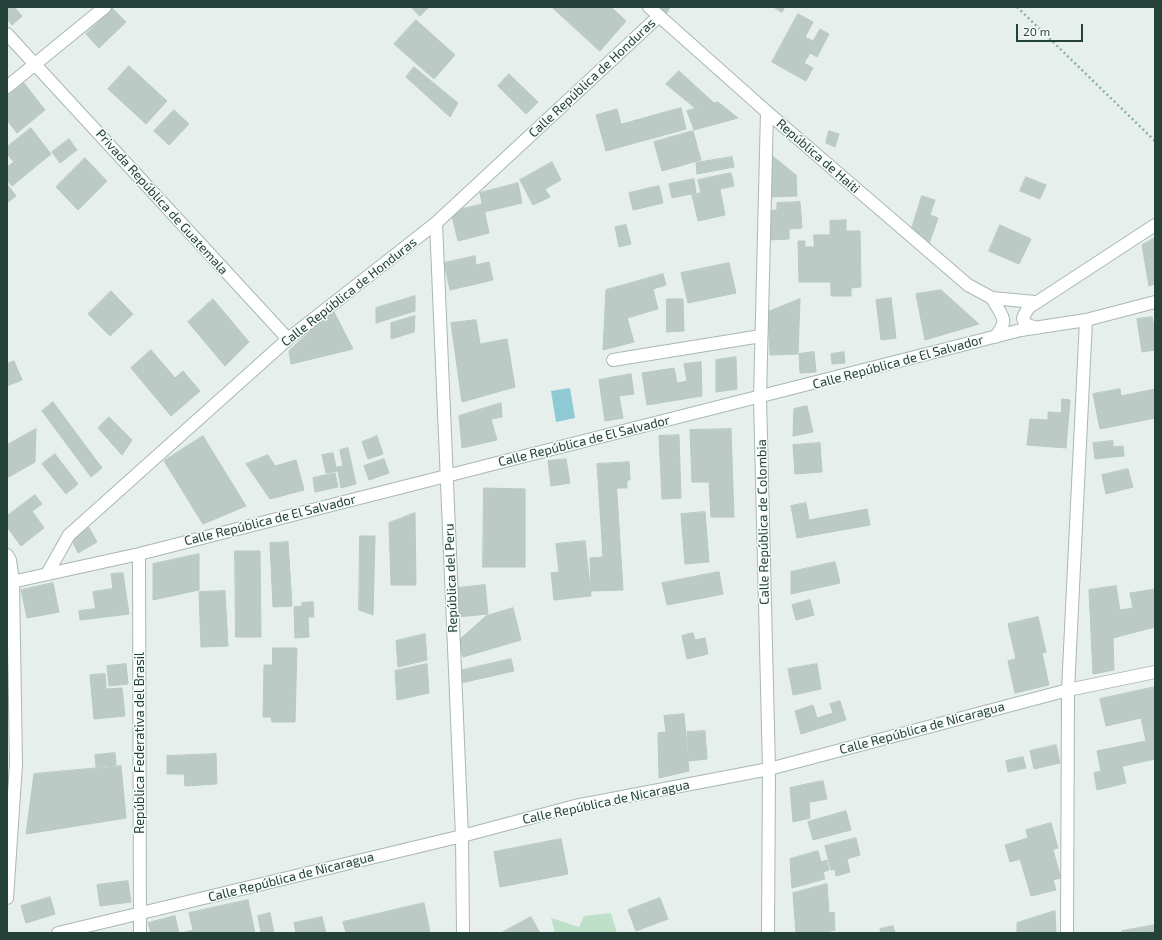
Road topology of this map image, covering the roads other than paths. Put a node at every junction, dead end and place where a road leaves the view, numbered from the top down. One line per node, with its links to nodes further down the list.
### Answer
1 (105, 7): 5 (street)
2 (649, 7): 3 (street, República de Haiti)
3 (659, 16): 7 (street, República de Haiti); 8 (street, Calle República de Honduras)
4 (7, 34): 5 (street, Privada República de Guatemala)
5 (36, 64): 6 (street); 17 (street, Privada República de Guatemala)
6 (7, 87)
7 (767, 112): 10 (street, República de Haiti); 15 (street, Calle República de Colombia)
8 (436, 224): 17 (street, Calle República de Honduras); 20 (street, República del Peru)
9 (1155, 226): 11 (street)
10 (992, 298): 11 (street); 16 (street)
11 (1035, 302): 14 (street)
12 (1155, 302): 13 (street, Calle República de El Salvador)
13 (1086, 320): 14 (street, Calle República de El Salvador); 26 (street)
14 (1036, 328): 16 (street, Calle República de El Salvador)
15 (761, 336): 18 (street); 19 (street, Calle República de Colombia)
16 (994, 337): 19 (street, Calle República de El Salvador)
17 (288, 339): 23 (street, Calle República de Honduras)
18 (613, 360)
19 (760, 398): 20 (street, Calle República de El Salvador); 27 (street, Calle República de Colombia)
20 (447, 475): 21 (street, Calle República de El Salvador); 28 (street, República del Peru)
21 (139, 554): 23 (street, Calle República de El Salvador); 30 (street, República Federativa del Brasil)
22 (7, 555): 24 (street)
23 (47, 574): 24 (street, Calle República de El Salvador)
24 (10, 582): 29 (street)
25 (1155, 672): 26 (street, Calle República de Nicaragua)
26 (1068, 690): 27 (street, Calle República de Nicaragua); 35 (street)
27 (769, 768): 28 (street, Calle República de Nicaragua); 34 (street, Calle República de Colombia)
28 (462, 836): 30 (street, Calle República de Nicaragua); 33 (street, República del Peru)
29 (7, 898)
30 (140, 914): 31 (street, Calle República de Nicaragua); 32 (street, República Federativa del Brasil)
31 (58, 933)
32 (140, 933)
33 (464, 933)
34 (768, 933)
35 (1067, 933)

